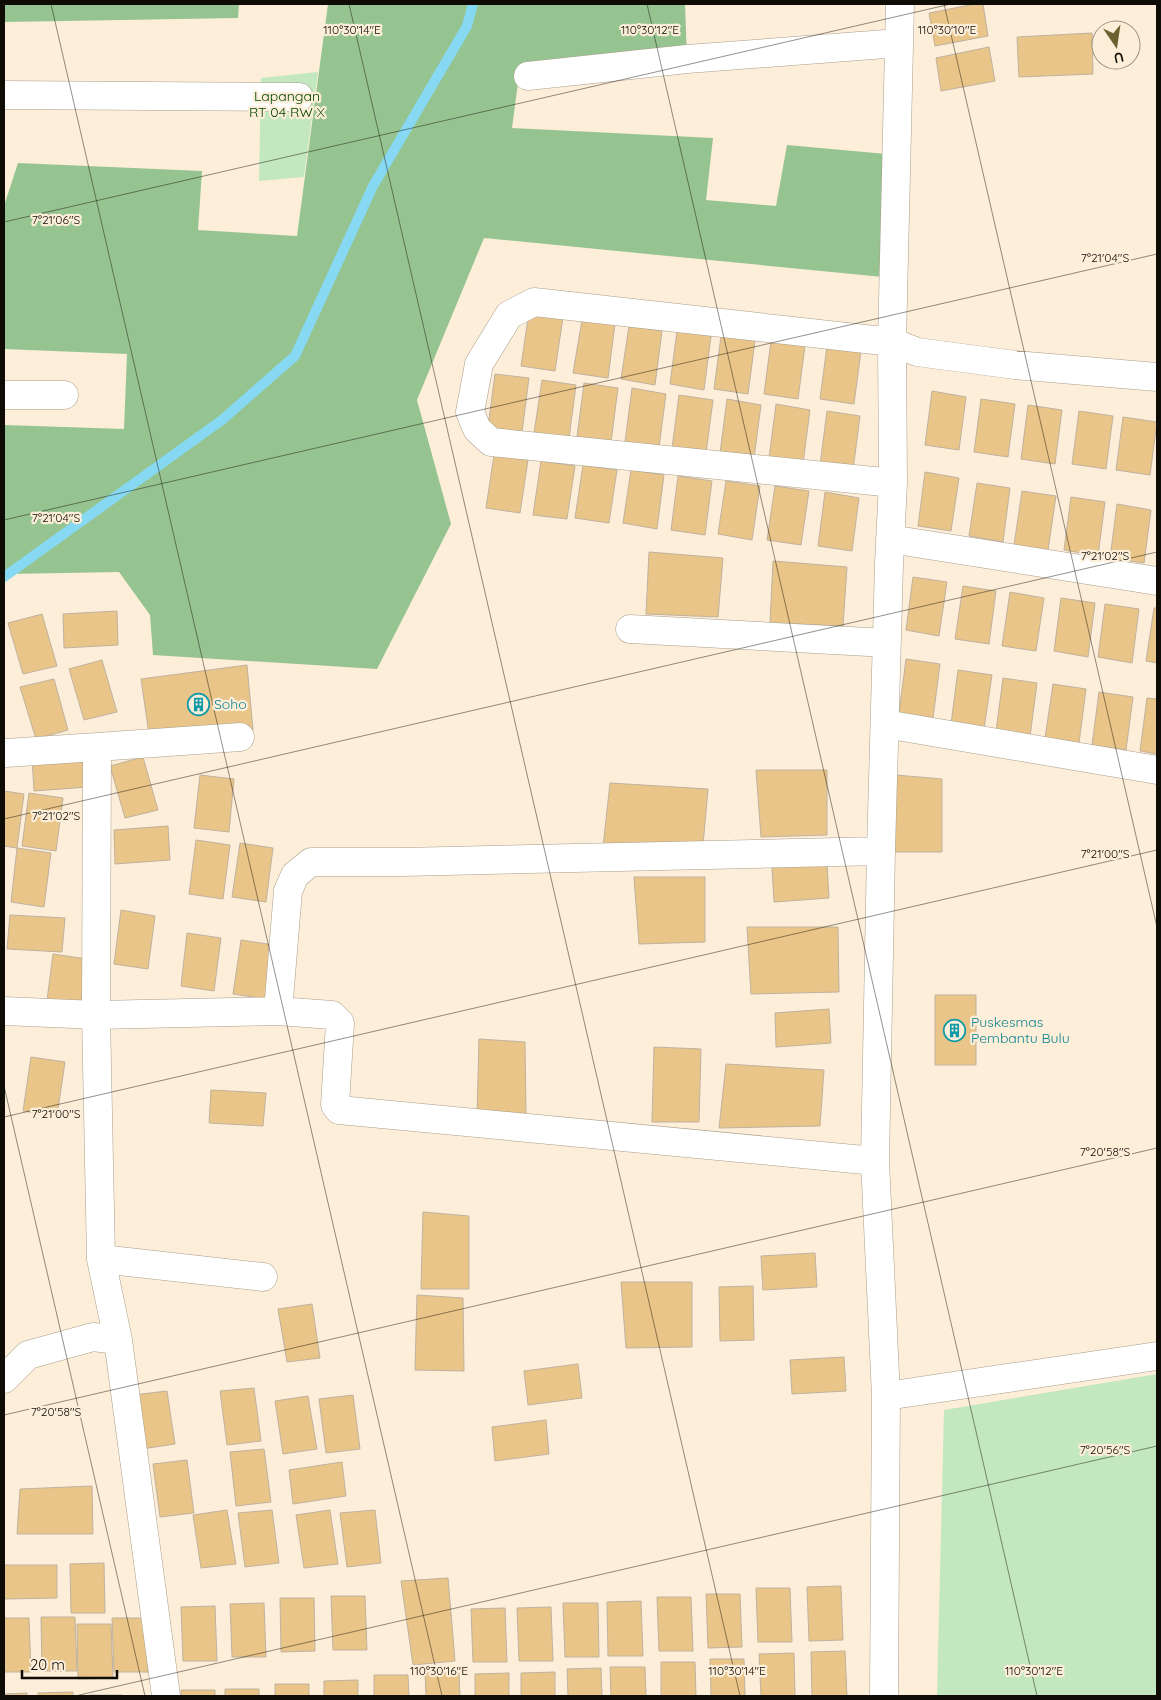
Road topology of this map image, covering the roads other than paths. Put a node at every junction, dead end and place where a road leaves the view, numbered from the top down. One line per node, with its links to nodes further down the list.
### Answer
1 (900, 4): 2 (street)
2 (898, 43): 3 (street); 6 (street)
3 (528, 76)
4 (4, 95): 5 (street)
5 (299, 97)
6 (892, 342): 7 (street); 10 (street); 10 (street)
7 (1157, 378)
8 (64, 395): 9 (street)
9 (4, 396)
10 (893, 482): 11 (street)
11 (890, 539): 12 (street); 14 (street)
12 (1157, 581)
13 (630, 629): 14 (street)
14 (887, 643): 15 (street)
15 (885, 724): 19 (street); 20 (street)
16 (240, 737): 17 (street)
17 (97, 747): 18 (street); 23 (street)
18 (6, 754)
19 (1157, 770)
20 (881, 851): 22 (street); 24 (street)
21 (4, 1011): 23 (street)
22 (278, 1011): 23 (street); 24 (street)
23 (96, 1016): 25 (street)
24 (875, 1161): 30 (street)
25 (102, 1259): 26 (street); 27 (street)
26 (263, 1277)
27 (118, 1340): 29 (street); 31 (street)
28 (1157, 1356): 30 (street)
29 (4, 1379)
30 (886, 1396): 32 (street)
31 (166, 1696)
32 (884, 1696)

